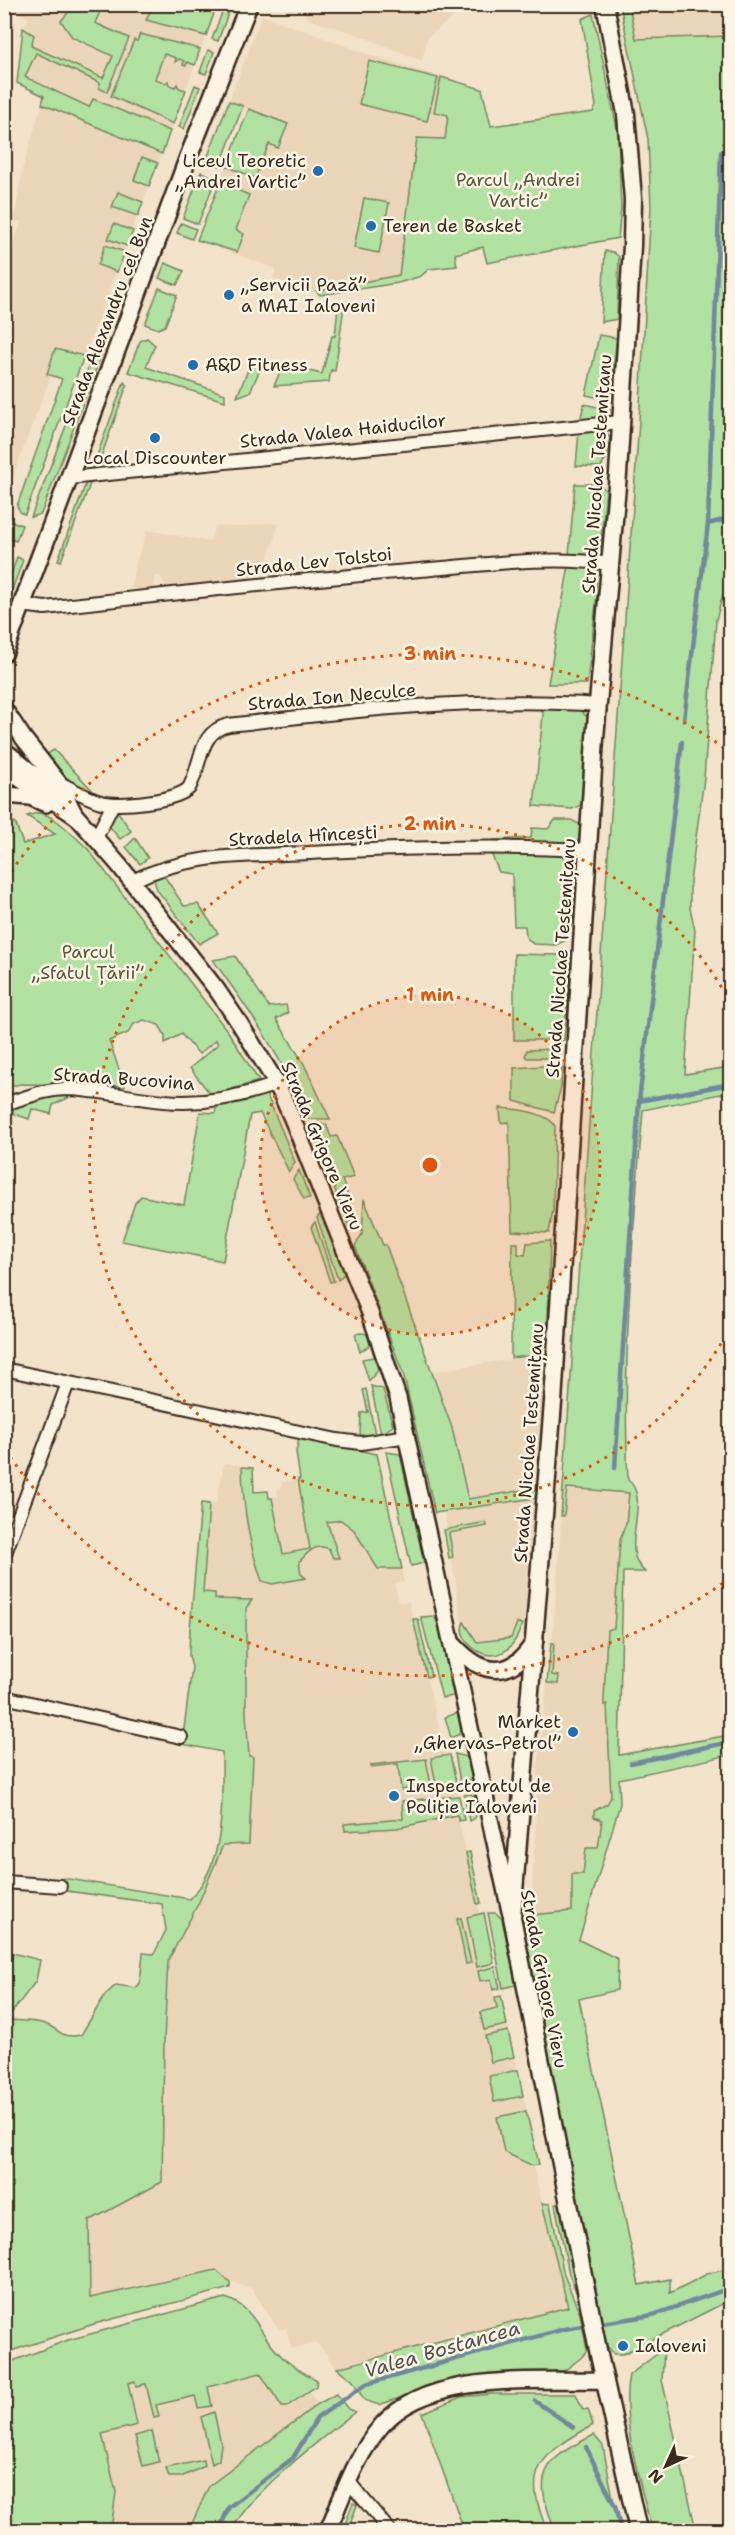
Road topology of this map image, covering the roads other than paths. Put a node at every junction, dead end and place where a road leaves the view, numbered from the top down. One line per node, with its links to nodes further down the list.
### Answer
1 (249, 4): 4 (main road, Strada Alexandru cel Bun)
2 (605, 4): 3 (main road, Strada Nicolae Testemițanu)
3 (621, 422): 4 (street, Strada Valea Haiducilor); 5 (main road, Strada Nicolae Testemițanu)
4 (69, 478): 6 (main road, Strada Alexandru cel Bun)
5 (610, 564): 6 (street, Strada Lev Tolstoi); 8 (main road, Strada Nicolae Testemițanu)
6 (22, 605): 7 (main road, Strada Alexandru cel Bun)
7 (4, 653)
8 (598, 705): 14 (street, Strada Ion Neculce); 17 (main road, Strada Nicolae Testemițanu)
9 (4, 709): 12 (street)
10 (4, 750): 15 (street)
11 (4, 768): 15 (street)
12 (58, 782): 14 (street, Strada Ion Neculce); 15 (street)
13 (4, 795): 15 (street)
14 (114, 804): 16 (street)
15 (73, 811): 16 (street, Strada Grigore Vieru)
16 (96, 838): 18 (street, Strada Grigore Vieru)
17 (588, 850): 18 (street, Stradela Hîncești); 25 (main road, Strada Nicolae Testemițanu)
18 (132, 881): 19 (street, Strada Grigore Vieru)
19 (277, 1084): 20 (street, Strada Bucovina); 23 (street, Strada Grigore Vieru)
20 (4, 1104)
21 (4, 1370): 22 (street)
22 (68, 1383): 23 (street); 24 (street)
23 (408, 1437): 26 (street, Strada Grigore Vieru)
24 (4, 1556)
25 (535, 1640): 26 (street); 31 (main road, Strada Nicolae Testemițanu)
26 (453, 1644): 31 (street, Strada Grigore Vieru)
27 (4, 1697): 28 (street)
28 (181, 1737)
29 (4, 1882): 30 (street)
30 (60, 1886)
31 (512, 1917): 32 (main road, Strada Grigore Vieru)
32 (605, 2380): 33 (street); 36 (main road, Strada Grigore Vieru)
33 (349, 2482): 34 (street); 35 (street)
34 (328, 2530)
35 (388, 2530)
36 (638, 2530)

